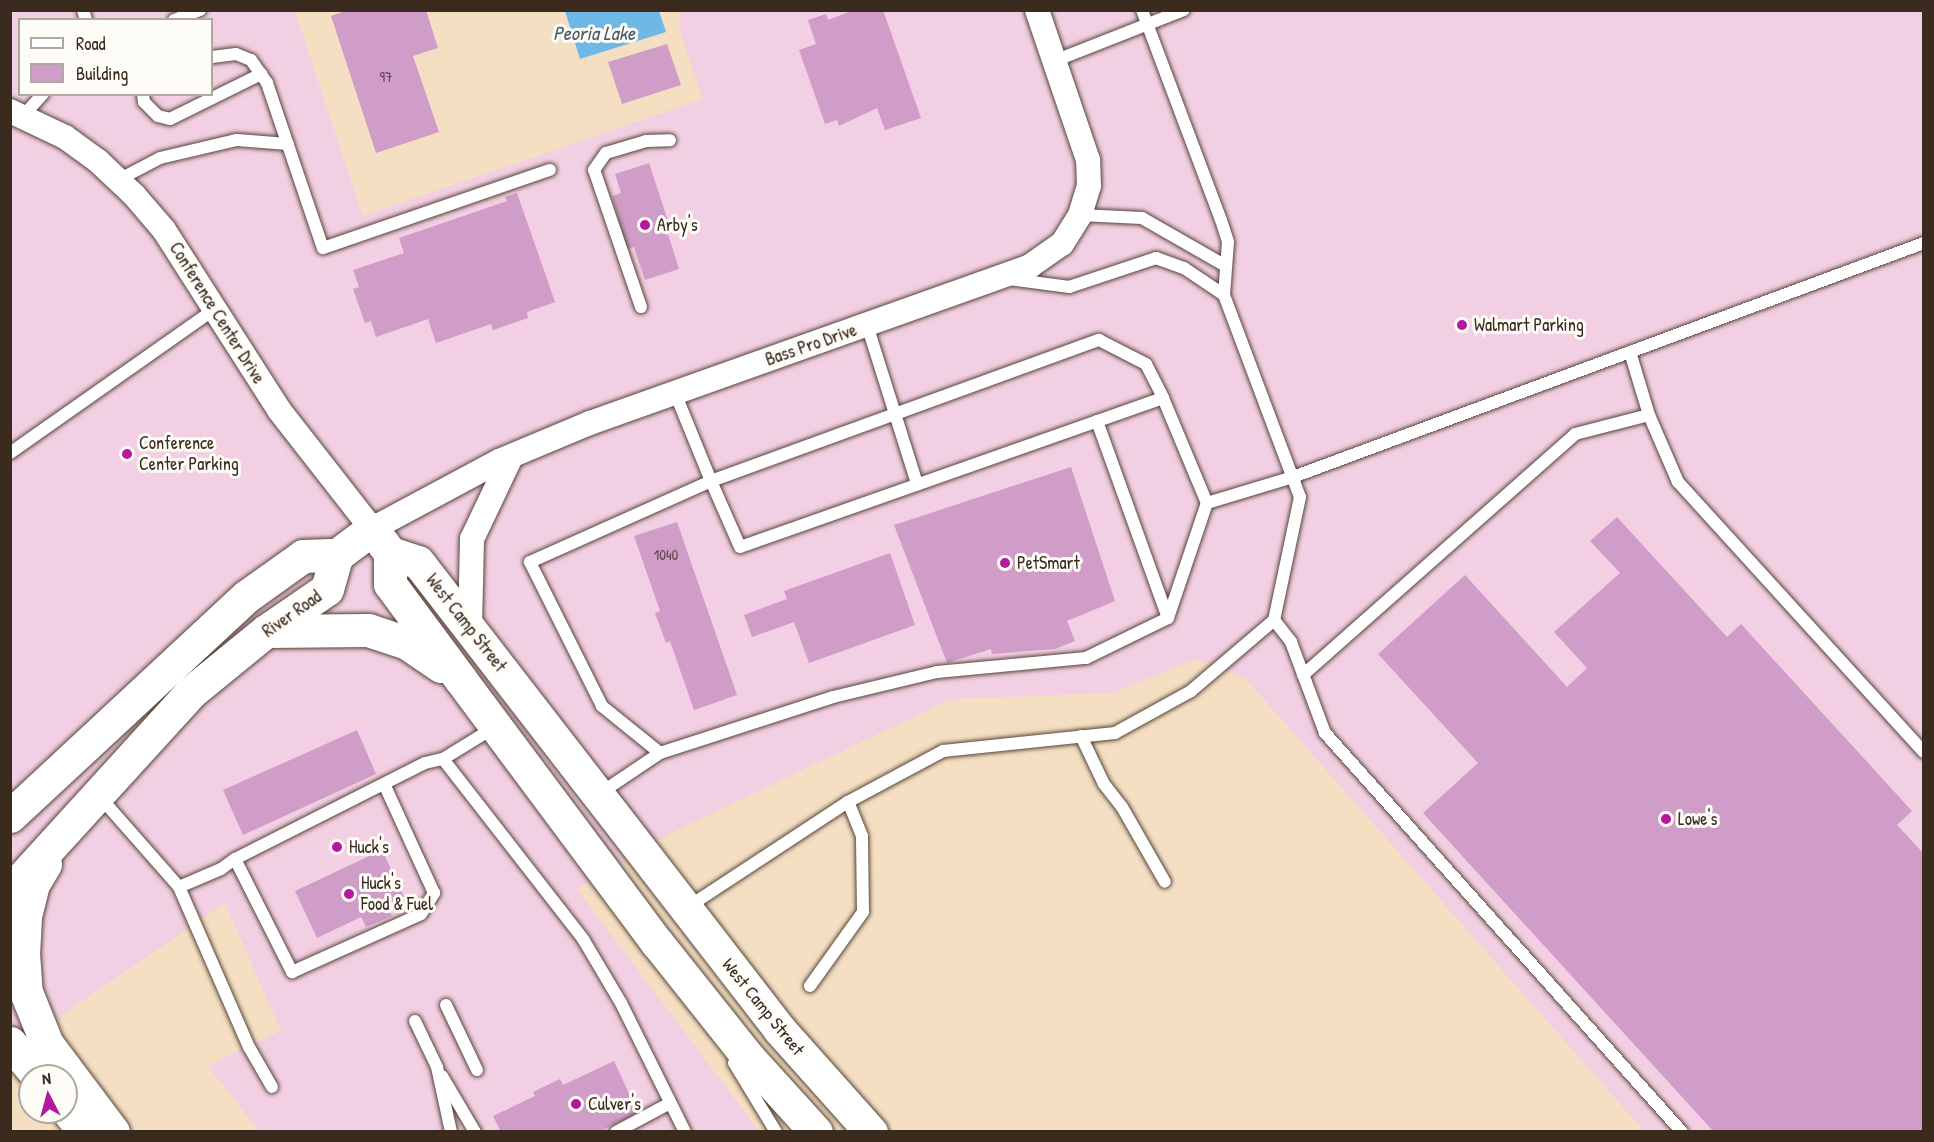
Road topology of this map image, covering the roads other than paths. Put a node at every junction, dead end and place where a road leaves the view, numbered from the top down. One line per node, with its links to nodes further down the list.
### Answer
1 (200, 10): 5 (lane)
2 (1037, 10): 8 (street, Bass Pro Drive)
3 (1142, 10): 6 (lane)
4 (1184, 10): 6 (lane)
5 (179, 18)
6 (1148, 25): 8 (lane); 19 (lane)
7 (213, 57): 9 (lane)
8 (1057, 60): 17 (street, Bass Pro Drive)
9 (261, 74): 11 (lane); 14 (lane)
10 (40, 96): 12 (lane)
11 (143, 96)
12 (17, 113): 16 (street, Conference Center Drive)
13 (670, 140): 22 (lane)
14 (288, 144): 15 (lane); 16 (lane)
15 (550, 170)
16 (118, 180): 23 (street, Conference Center Drive)
17 (1080, 215): 19 (lane); 20 (street, Bass Pro Drive)
18 (1923, 243): 25 (lane)
19 (1224, 265): 21 (lane)
20 (999, 278): 21 (lane); 24 (street, Bass Pro Drive)
21 (1224, 295): 33 (lane)
22 (641, 307)
23 (215, 309): 31 (lane); 37 (street, Conference Center Drive)
24 (867, 325): 26 (street, Bass Pro Drive); 28 (lane)
25 (1630, 352): 29 (lane); 33 (lane)
26 (675, 393): 32 (street, Bass Pro Drive); 34 (lane)
27 (1163, 398): 28 (lane); 30 (lane); 36 (lane)
28 (894, 415): 34 (lane); 35 (lane)
29 (1648, 415): 43 (lane); 47 (lane)
30 (1097, 421): 35 (lane); 39 (lane)
31 (10, 453)
32 (511, 457): 37 (street, Bass Pro Drive); 41 (street)
33 (1293, 477): 36 (lane); 40 (lane)
34 (711, 481): 35 (lane); 48 (lane)
35 (916, 484)
36 (1207, 503): 39 (lane)
37 (381, 541): 38 (main road, Bass Pro Drive); 41 (main road, West Camp Street); 44 (main road, West Camp Street)
38 (337, 555): 42 (main road, River Road); 50 (main road)
39 (1168, 618): 48 (lane)
40 (1274, 620): 43 (lane); 46 (lane)
41 (470, 627): 52 (main road, West Camp Street)
42 (266, 632): 44 (main road); 53 (main road, River Road)
43 (1303, 675): 81 (lane)
44 (461, 680): 45 (main road, West Camp Street)
45 (496, 727): 49 (lane); 64 (main road, West Camp Street)
46 (1081, 736): 54 (lane); 59 (lane)
47 (1923, 752)
48 (660, 753): 52 (lane)
49 (443, 759): 51 (lane); 72 (lane)
50 (51, 779): 55 (main road); 56 (main road)
51 (385, 786): 58 (lane); 58 (lane)
52 (598, 795): 62 (main road, West Camp Street)
53 (100, 797): 57 (main road, River Road); 60 (lane)
54 (848, 802): 62 (lane); 63 (lane)
55 (10, 809)
56 (10, 816)
57 (67, 832): 61 (main road, River Road); 73 (main road)
58 (235, 859): 60 (lane)
59 (1165, 882)
60 (179, 887): 71 (lane)
61 (10, 891)
62 (685, 910): 80 (main road, West Camp Street)
63 (810, 987)
64 (706, 1004): 78 (lane); 79 (main road, West Camp Street)
65 (446, 1005): 70 (lane)
66 (415, 1021): 69 (lane)
67 (10, 1043): 68 (main road)
68 (28, 1064)
69 (437, 1067): 74 (lane); 75 (lane)
70 (477, 1070)
71 (272, 1087)
72 (670, 1103): 76 (lane); 77 (lane)
73 (113, 1131)
74 (453, 1131)
75 (474, 1131)
76 (616, 1131)
77 (685, 1131)
78 (776, 1131)
79 (816, 1131)
80 (871, 1131)
81 (1682, 1131)

